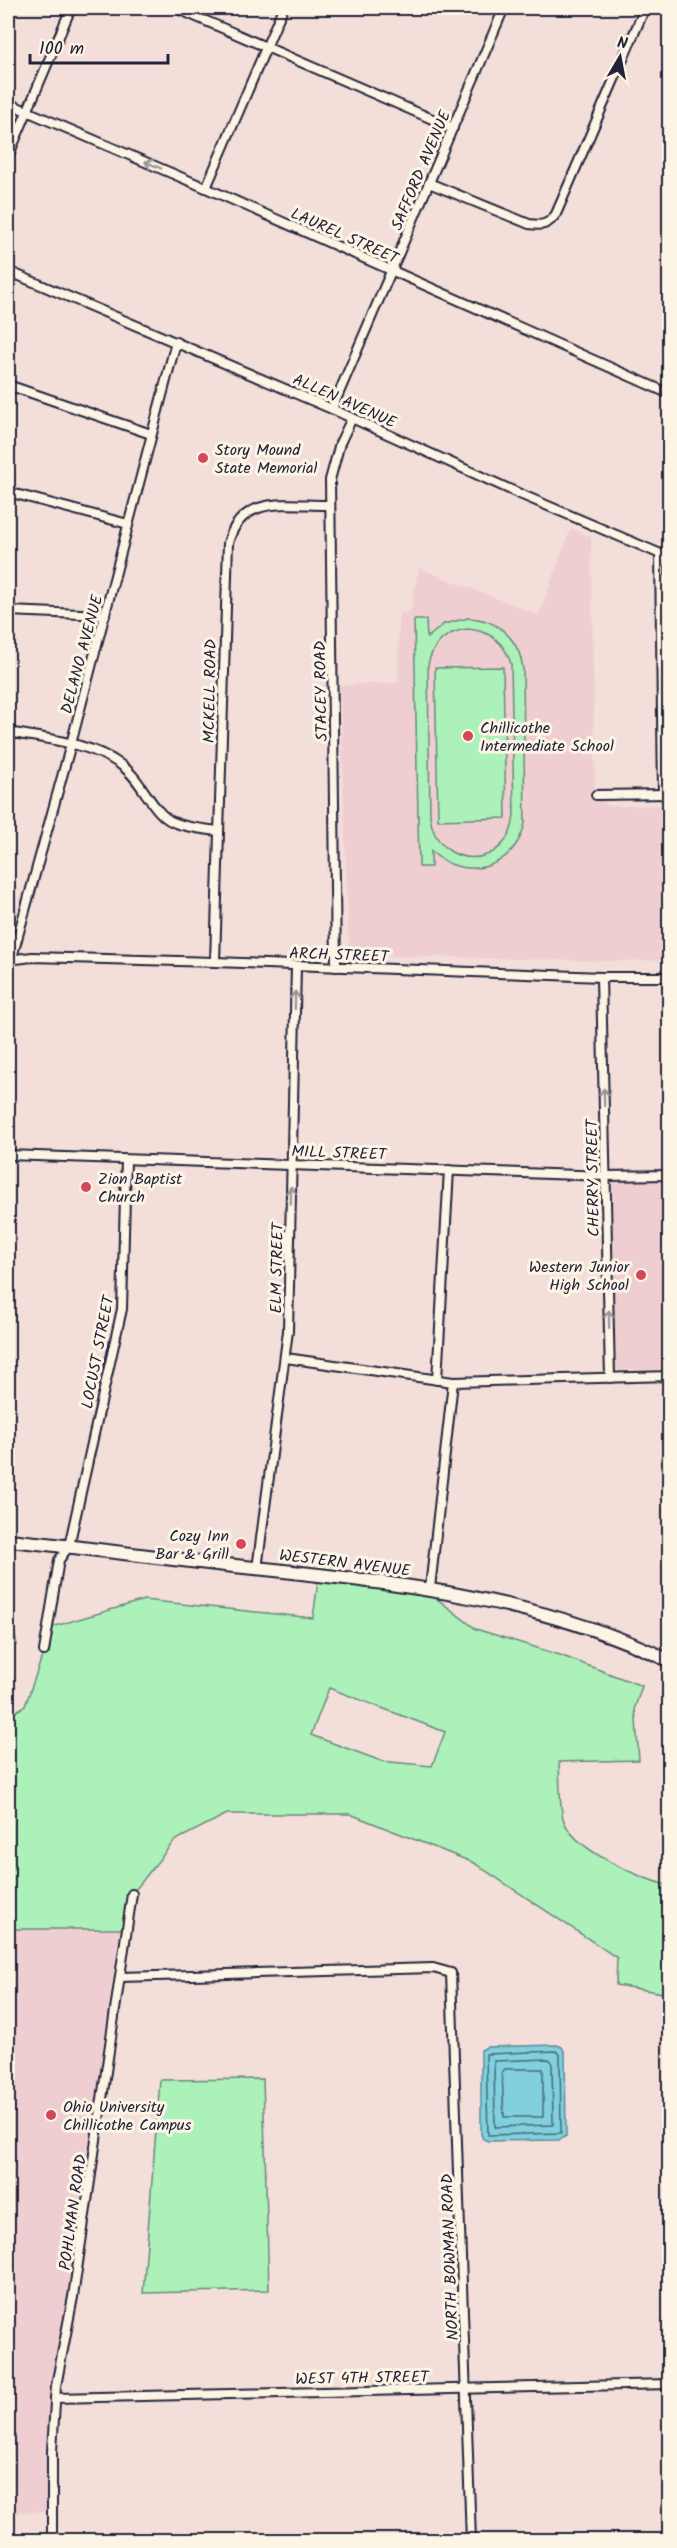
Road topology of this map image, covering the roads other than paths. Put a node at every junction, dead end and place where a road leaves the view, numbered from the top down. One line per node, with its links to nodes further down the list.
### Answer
1 (71, 8): 8 (street)
2 (176, 8): 6 (street)
3 (283, 8): 6 (street)
4 (504, 8): 9 (street, SAFFORD AVENUE)
5 (645, 8): 11 (street)
6 (265, 45): 9 (street); 12 (street)
7 (8, 104): 8 (street, LAUREL STREET)
8 (27, 112): 10 (street); 12 (street, LAUREL STREET, one-way to 8)
9 (453, 128): 11 (street, SAFFORD AVENUE)
10 (8, 156)
11 (429, 183): 13 (street, SAFFORD AVENUE)
12 (206, 189): 13 (street, LAUREL STREET)
13 (391, 270): 17 (street, LAUREL STREET); 18 (street, SAFFORD AVENUE)
14 (8, 271): 15 (street, ALLEN AVENUE)
15 (176, 342): 18 (street, ALLEN AVENUE); 20 (street, DELANO AVENUE)
16 (8, 385): 20 (street)
17 (669, 394)
18 (333, 409): 19 (street, ALLEN AVENUE)
19 (352, 418): 22 (street, STACEY ROAD); 24 (street, ALLEN AVENUE)
20 (151, 434): 23 (street, DELANO AVENUE)
21 (8, 492): 23 (street)
22 (330, 506): 32 (street, MCKELL ROAD); 36 (street, STACEY ROAD)
23 (128, 524): 27 (street, DELANO AVENUE)
24 (660, 554): 25 (street, ALLEN AVENUE); 30 (street)
25 (669, 558)
26 (8, 611): 27 (street)
27 (105, 615): 29 (street, DELANO AVENUE)
28 (8, 732): 29 (street)
29 (71, 744): 32 (street); 33 (street, DELANO AVENUE)
30 (666, 794): 31 (street)
31 (596, 795)
32 (218, 831): 34 (street, MCKELL ROAD)
33 (9, 960): 34 (street, ARCH STREET); 37 (street, DELANO AVENUE)
34 (215, 962): 35 (street, ARCH STREET)
35 (296, 966): 36 (street, ARCH STREET); 42 (street, ELM STREET, one-way to 35)
36 (336, 967): 38 (street, ARCH STREET)
37 (8, 972)
38 (601, 977): 39 (street, ARCH STREET); 45 (street, CHERRY STREET, one-way to 38)
39 (669, 977)
40 (8, 1155): 41 (street, MILL STREET)
41 (126, 1160): 42 (street, MILL STREET); 52 (street, LOCUST STREET)
42 (291, 1164): 43 (street, MILL STREET); 46 (street, ELM STREET, one-way to 42)
43 (449, 1170): 45 (street, MILL STREET); 49 (street)
44 (669, 1175): 45 (street, MILL STREET)
45 (606, 1176): 48 (street, CHERRY STREET, one-way to 45)
46 (286, 1358): 49 (street); 53 (street, ELM STREET)
47 (669, 1376): 48 (street)
48 (610, 1378): 50 (street)
49 (436, 1380): 50 (street)
50 (453, 1382): 54 (street)
51 (8, 1540): 52 (main road, WESTERN AVENUE)
52 (69, 1546): 53 (main road, WESTERN AVENUE); 55 (street, LOCUST STREET)
53 (257, 1569): 54 (main road, WESTERN AVENUE)
54 (430, 1588): 56 (main road, WESTERN AVENUE)
55 (44, 1651)
56 (669, 1660)
57 (132, 1894): 58 (street, POHLMAN ROAD)
58 (120, 1977): 60 (street, NORTH BOWMAN ROAD); 61 (street, POHLMAN ROAD)
59 (669, 2384): 60 (street, WEST 4TH STREET)
60 (467, 2389): 61 (street, WEST 4TH STREET); 63 (street, NORTH BOWMAN ROAD)
61 (55, 2398): 62 (street, POHLMAN ROAD)
62 (52, 2541)
63 (471, 2541)

